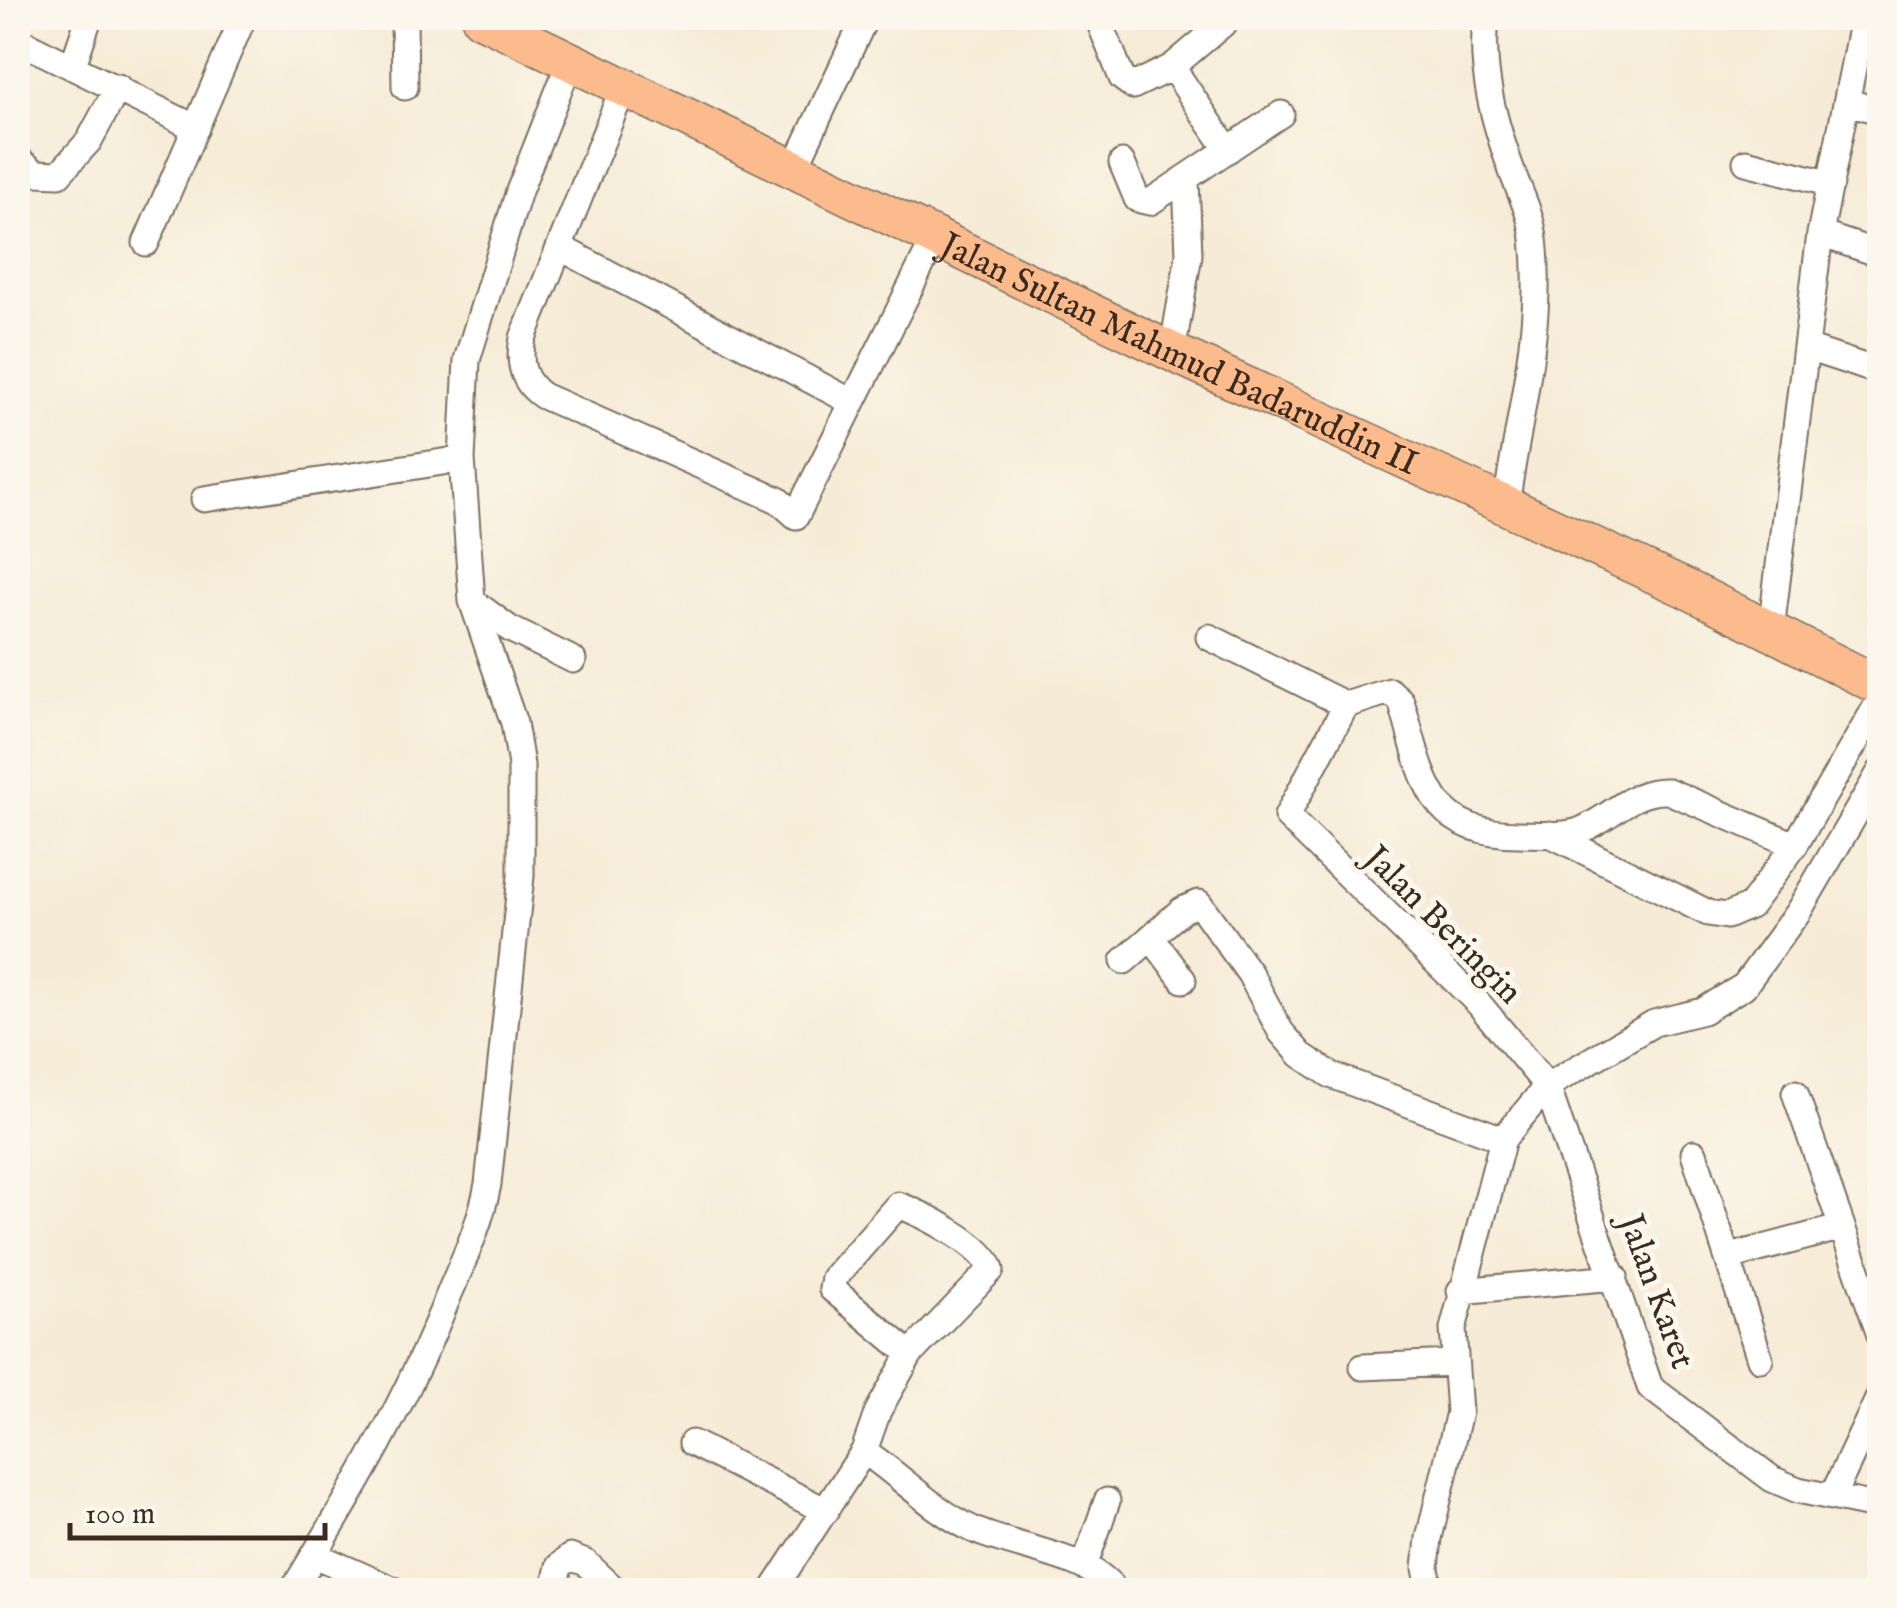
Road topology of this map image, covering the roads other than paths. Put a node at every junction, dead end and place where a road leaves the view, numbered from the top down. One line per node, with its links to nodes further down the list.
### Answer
1 (89, 18): 12 (street)
2 (243, 18): 20 (street)
3 (404, 18): 15 (street)
4 (481, 18): 11 (highway, Jalan Sultan Mahmud Badaruddin II)
5 (865, 18): 25 (street)
6 (1098, 18): 13 (street)
7 (1230, 18): 13 (street)
8 (1486, 18): 39 (street)
9 (1864, 18): 17 (street)
10 (18, 40): 12 (street)
11 (571, 59): 14 (highway, Jalan Sultan Mahmud Badaruddin II); 37 (street)
12 (73, 65): 16 (street)
13 (1172, 66): 21 (street)
14 (624, 86): 25 (highway, Jalan Sultan Mahmud Badaruddin II); 31 (street)
15 (404, 87)
16 (118, 88): 20 (street); 22 (street)
17 (1847, 102): 18 (street); 27 (street)
18 (1880, 112)
19 (1282, 114): 21 (street)
20 (196, 128): 30 (street)
21 (1228, 150): 26 (street)
22 (18, 159)
23 (1746, 162): 27 (street)
24 (1122, 163): 26 (street)
25 (795, 167): 29 (highway, Jalan Sultan Mahmud Badaruddin II)
26 (1186, 180): 34 (street)
27 (1831, 184): 28 (street)
28 (1820, 234): 32 (street); 33 (street)
29 (936, 236): 34 (highway, Jalan Sultan Mahmud Badaruddin II); 36 (street)
30 (146, 243)
31 (560, 248): 36 (street); 36 (street)
32 (1880, 254)
33 (1807, 348): 35 (street); 41 (street)
34 (1172, 352): 39 (highway, Jalan Sultan Mahmud Badaruddin II)
35 (1880, 372)
36 (852, 402)
37 (462, 459): 38 (street); 40 (street)
38 (204, 499)
39 (1506, 505): 41 (highway, Jalan Sultan Mahmud Badaruddin II)
40 (472, 601): 43 (street); 73 (street)
41 (1771, 630): 44 (highway, Jalan Sultan Mahmud Badaruddin II)
42 (1209, 637): 46 (street)
43 (573, 660)
44 (1880, 686)
45 (1880, 700): 49 (street)
46 (1346, 705): 48 (street); 53 (street, Jalan Beringin)
47 (1880, 772): 53 (street)
48 (1550, 834): 49 (street); 49 (street)
49 (1795, 845)
50 (1152, 937): 51 (street); 52 (street); 55 (street)
51 (1124, 961)
52 (1183, 980)
53 (1547, 1086): 55 (street); 59 (street, Jalan Karet)
54 (1795, 1093): 57 (street)
55 (1503, 1139): 60 (street)
56 (1694, 1153): 58 (street)
57 (1839, 1228): 58 (street); 61 (street)
58 (1729, 1257): 63 (street)
59 (1615, 1277): 60 (street); 69 (street, Jalan Karet)
60 (1460, 1291): 64 (street)
61 (1880, 1335)
62 (910, 1354): 62 (street); 68 (street)
63 (1760, 1358)
64 (1453, 1363): 65 (street); 81 (street)
65 (1364, 1367)
66 (1880, 1395): 69 (street)
67 (692, 1443): 72 (street)
68 (864, 1451): 72 (street); 74 (street)
69 (1832, 1497): 71 (street, Jalan Karet)
70 (1106, 1501): 74 (street)
71 (1880, 1507)
72 (826, 1511): 79 (street)
73 (315, 1555): 75 (street); 76 (street)
74 (1084, 1567): 80 (street)
75 (294, 1590)
76 (394, 1590)
77 (554, 1590): 78 (street)
78 (615, 1590)
79 (772, 1590)
80 (1114, 1590)
81 (1430, 1590)

